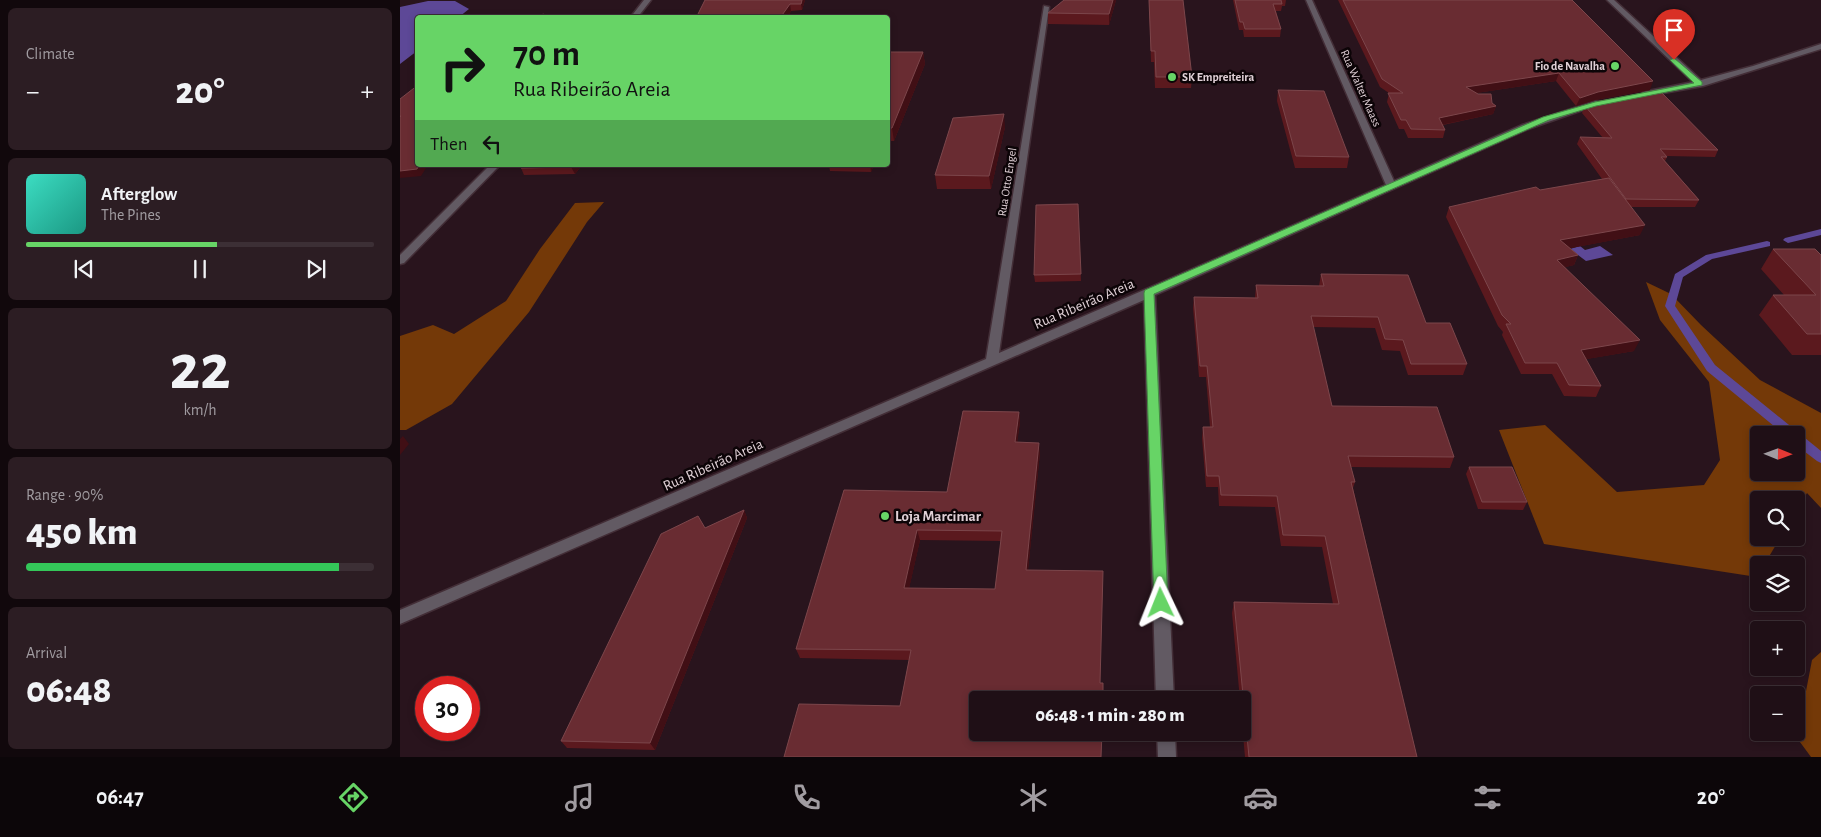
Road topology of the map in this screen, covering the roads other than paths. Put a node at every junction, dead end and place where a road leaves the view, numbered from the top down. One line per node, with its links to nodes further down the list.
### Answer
1 (648, 0): 5 (street)
2 (1309, 0): 11 (street, Rua Walter Maass)
3 (1610, 0): 7 (street)
4 (1046, 7): 14 (street, Rua Otto Engel)
5 (636, 15)
6 (1821, 46): 7 (street)
7 (1700, 84): 8 (street)
8 (1636, 96)
9 (1609, 101): 11 (street, Rua Ribeirão Areia)
10 (493, 167): 12 (street)
11 (1391, 186): 13 (street, Rua Ribeirão Areia)
12 (400, 261)
13 (1149, 293): 14 (street, Rua Ribeirão Areia); 16 (street)
14 (992, 360): 15 (street, Rua Ribeirão Areia)
15 (400, 617)
16 (1165, 691)
17 (1166, 741): 18 (street)
18 (1167, 757)

